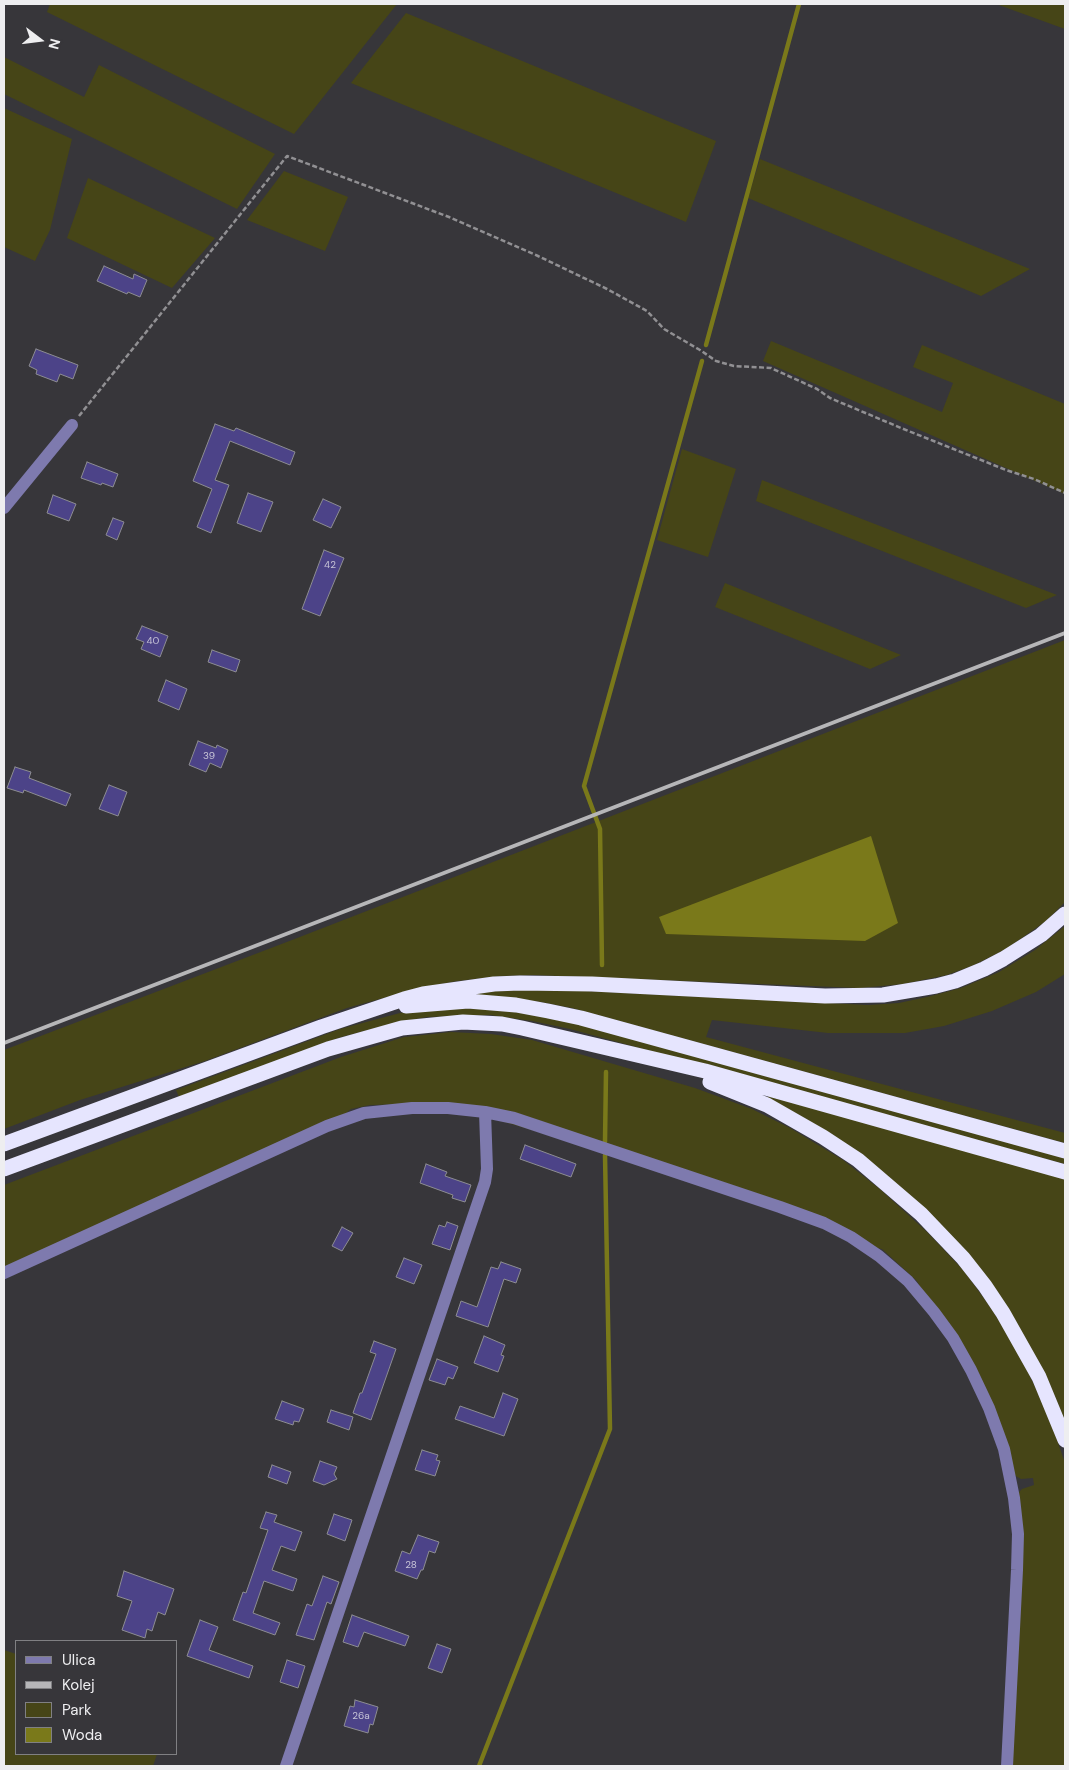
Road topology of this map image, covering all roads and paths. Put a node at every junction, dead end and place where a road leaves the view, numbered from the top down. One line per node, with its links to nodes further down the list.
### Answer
1 (72, 425): 2 (path); 3 (street)
2 (1065, 493)
3 (4, 508)
4 (1065, 914): 5 (highway)
5 (373, 1011): 8 (highway); 9 (highway)
6 (631, 1054): 10 (highway); 11 (highway); 13 (highway)
7 (485, 1112): 12 (street); 14 (street); 15 (street)
8 (4, 1144)
9 (1065, 1151)
10 (4, 1169)
11 (1065, 1172)
12 (4, 1273)
13 (1065, 1440)
14 (286, 1766)
15 (1007, 1766)

